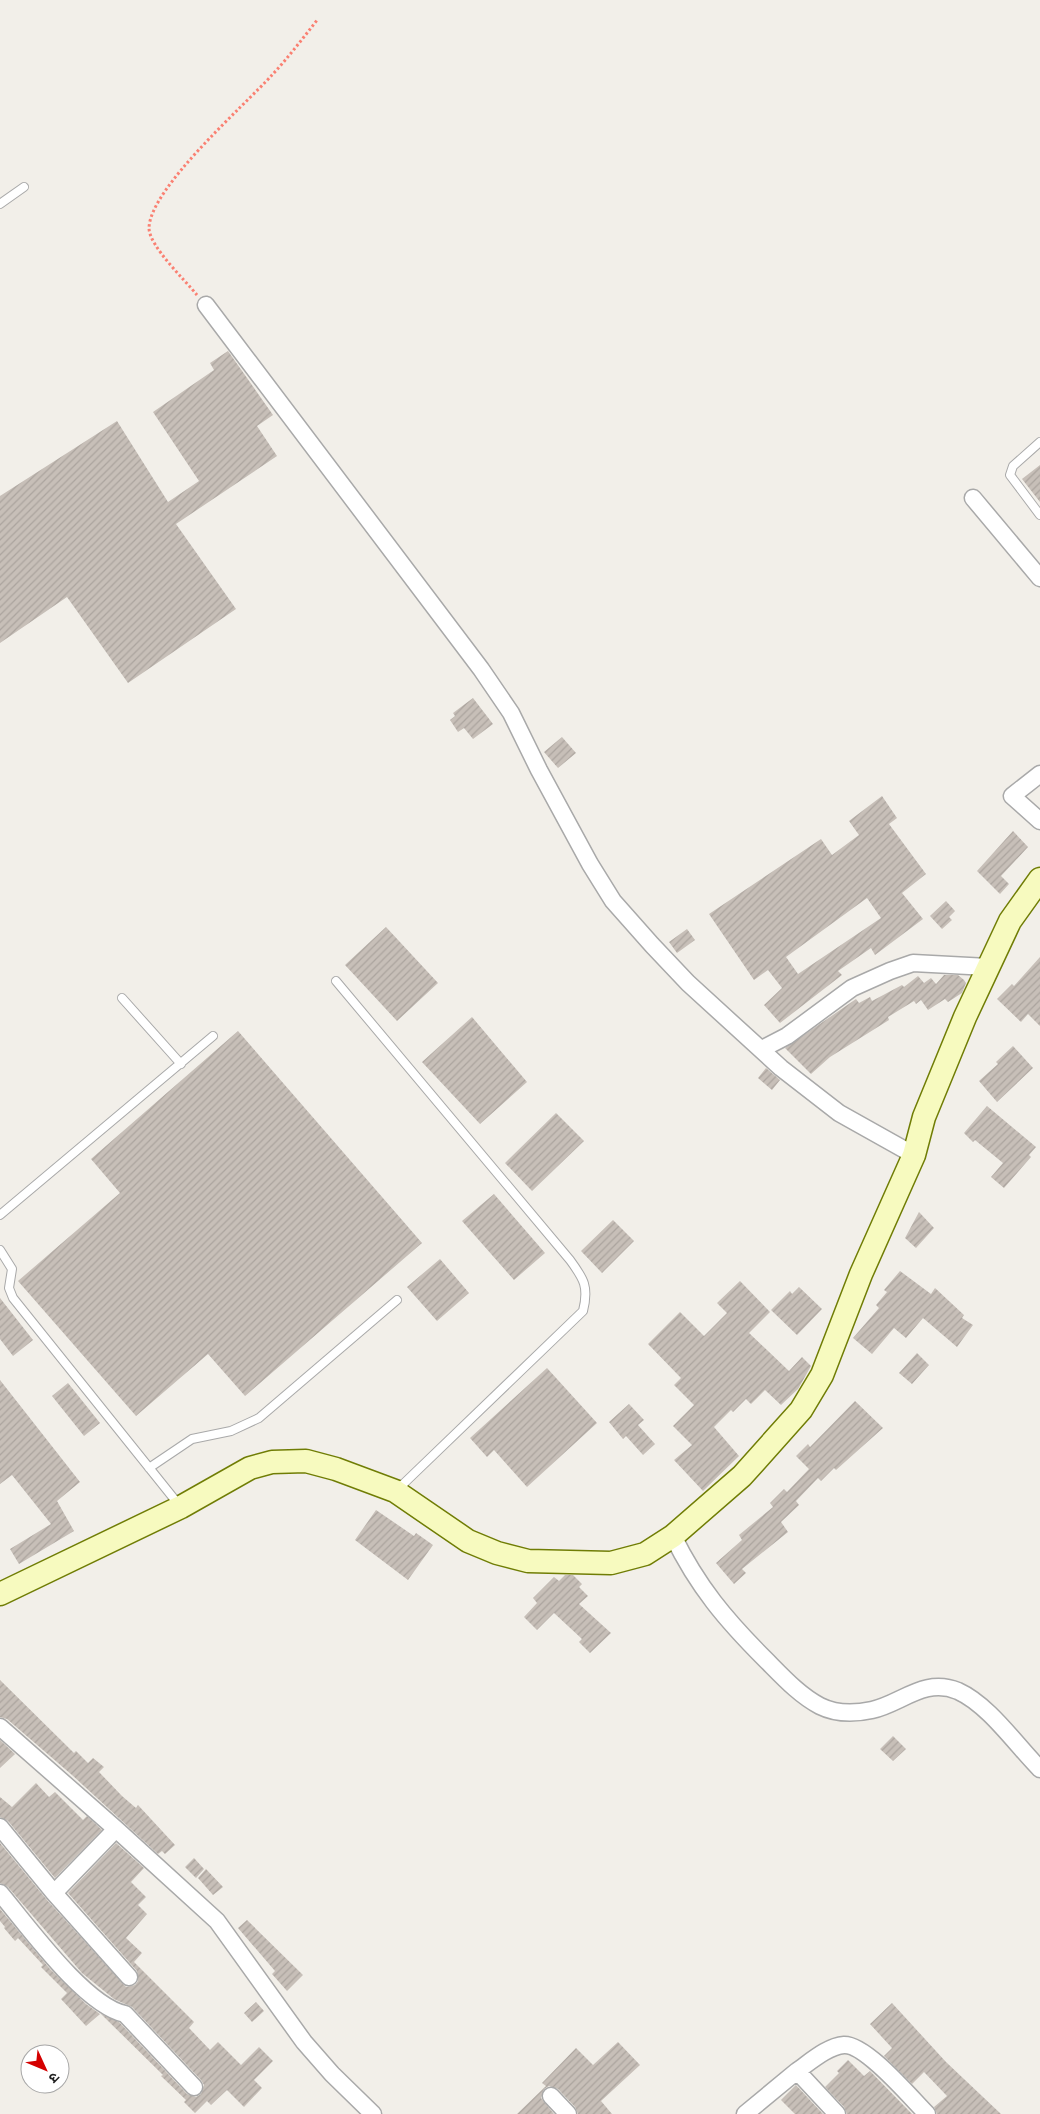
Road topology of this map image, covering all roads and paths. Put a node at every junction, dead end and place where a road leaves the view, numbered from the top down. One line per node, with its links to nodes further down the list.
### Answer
1 (318, 19): 4 (path)
2 (24, 187): 3 (lane)
3 (0, 204)
4 (206, 305): 16 (street)
5 (1040, 442): 7 (lane)
6 (972, 498): 8 (street)
7 (1040, 515)
8 (1040, 578)
9 (1040, 774): 10 (street)
10 (1040, 821)
11 (1040, 879): 12 (street)
12 (988, 967): 16 (street); 18 (street)
13 (336, 981): 23 (lane)
14 (122, 998): 17 (lane)
15 (213, 1036): 17 (lane)
16 (762, 1049): 18 (street)
17 (181, 1064): 19 (lane)
18 (914, 1155): 25 (street)
19 (0, 1215)
20 (0, 1250): 22 (lane)
21 (397, 1300): 22 (lane)
22 (149, 1468): 24 (lane)
23 (395, 1491): 24 (street); 25 (street)
24 (181, 1506): 26 (street)
25 (673, 1536): 28 (street)
26 (0, 1594)
27 (0, 1727): 30 (street)
28 (1040, 1768)
29 (0, 1827): 32 (street)
30 (116, 1829): 32 (street); 37 (street)
31 (0, 1893): 35 (street)
32 (54, 1893): 33 (street)
33 (129, 1977)
34 (797, 2070): 39 (street); 40 (street); 41 (street)
35 (194, 2087)
36 (551, 2096): 38 (street)
37 (373, 2114)
38 (568, 2114)
39 (745, 2114)
40 (837, 2114)
41 (926, 2114)

